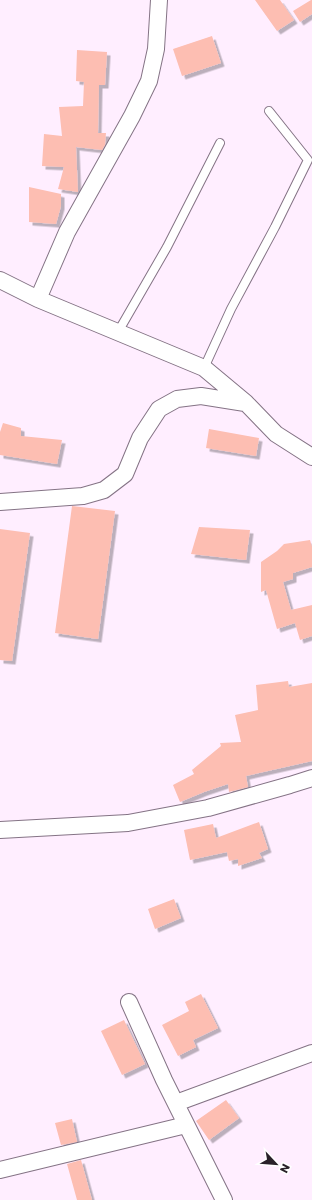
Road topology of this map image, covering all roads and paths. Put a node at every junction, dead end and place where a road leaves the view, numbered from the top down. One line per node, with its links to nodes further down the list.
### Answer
1 (159, 0): 5 (street)
2 (269, 111): 7 (lane)
3 (220, 143): 6 (lane)
4 (0, 280): 5 (street)
5 (38, 299): 6 (street)
6 (118, 332): 7 (street)
7 (204, 368): 8 (street)
8 (246, 403): 9 (street); 10 (street)
9 (312, 457)
10 (0, 502)
11 (312, 778): 12 (street)
12 (0, 830)
13 (129, 1002): 15 (street)
14 (312, 1053): 15 (street)
15 (176, 1103): 16 (street)
16 (186, 1125): 17 (street); 18 (street)
17 (0, 1170)
18 (224, 1200)

